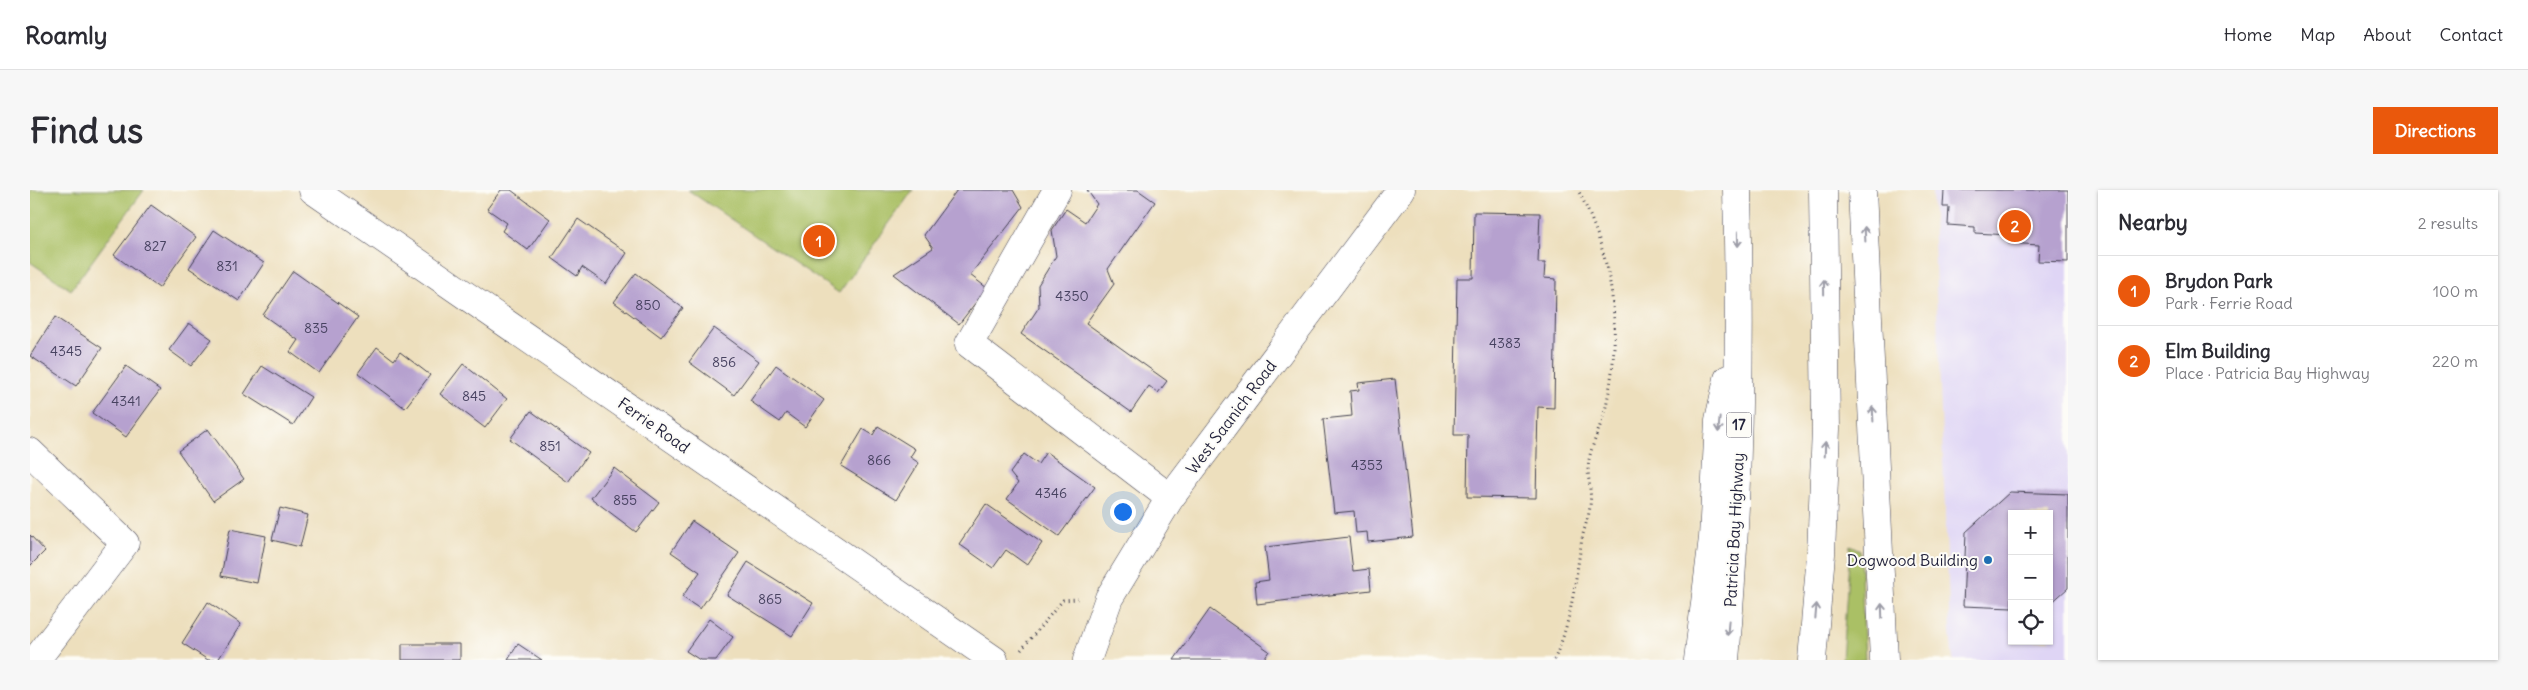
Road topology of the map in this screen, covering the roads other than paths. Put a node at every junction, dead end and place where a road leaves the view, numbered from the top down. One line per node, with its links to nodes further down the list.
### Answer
1 (313, 190): 10 (main road, Ferrie Road)
2 (1057, 190): 9 (main road)
3 (1401, 190): 9 (main road, West Saanich Road)
4 (1737, 190): 7 (main road, Patricia Bay Highway / 17, one-way to 7)
5 (1823, 190): 15 (main road, one-way to 5)
6 (1862, 190): 16 (main road, one-way to 6)
7 (1741, 326): 13 (main road, one-way to 13); 14 (main road, Patricia Bay Highway / 17, one-way to 14)
8 (30, 452): 11 (main road)
9 (1170, 498): 12 (main road, West Saanich Road)
10 (1007, 656)
11 (36, 660)
12 (1087, 660)
13 (1698, 660)
14 (1725, 660)
15 (1812, 660)
16 (1884, 660)

